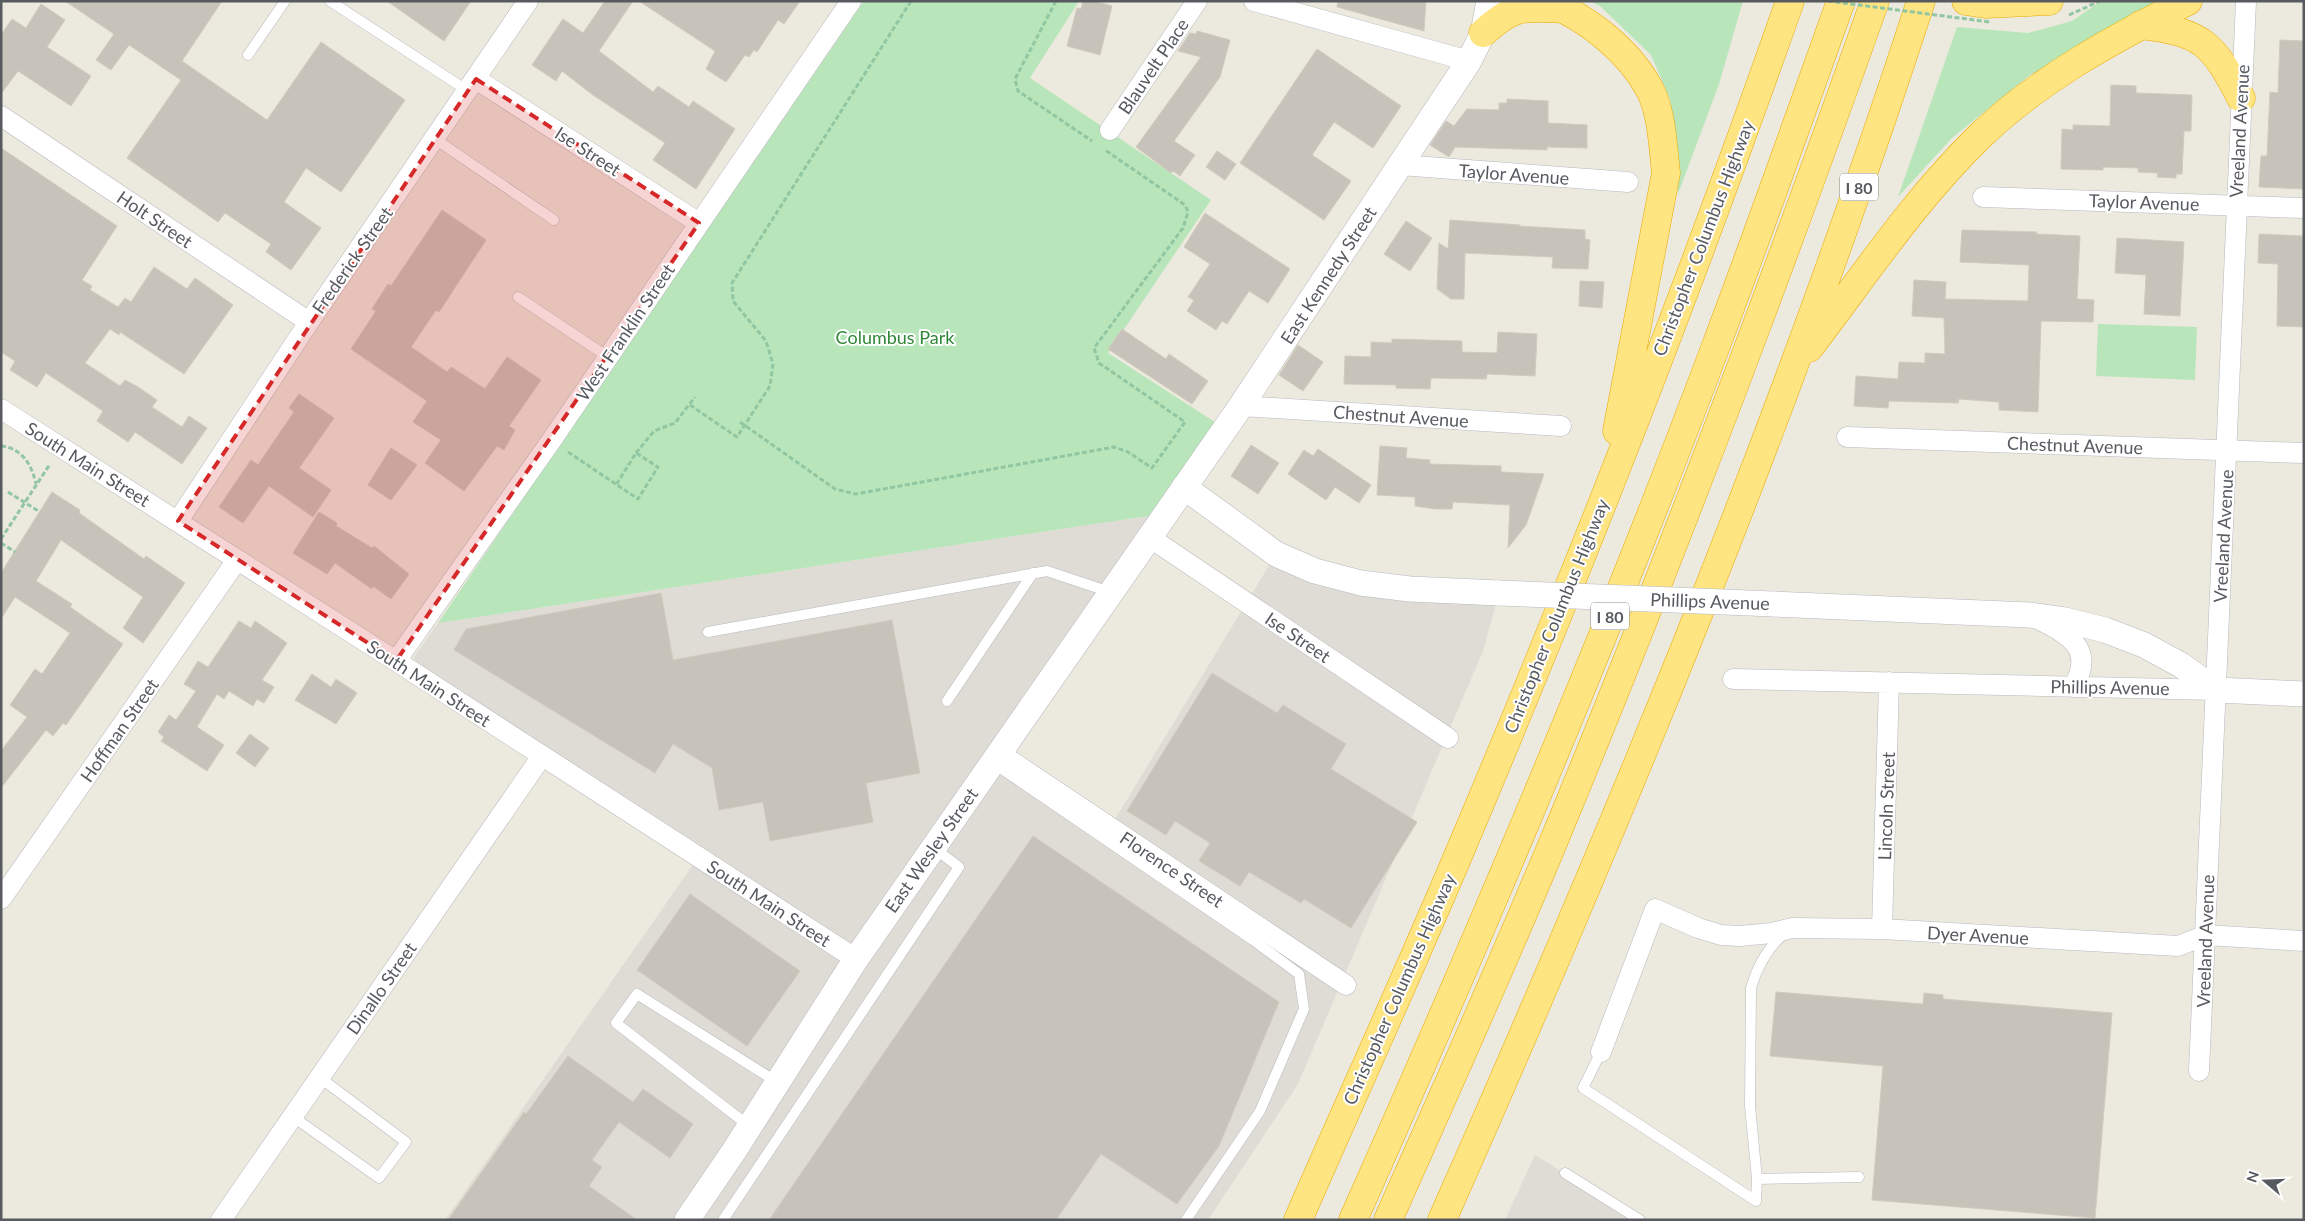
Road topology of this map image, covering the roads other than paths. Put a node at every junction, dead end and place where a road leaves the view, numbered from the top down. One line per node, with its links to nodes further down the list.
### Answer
1 (285, 1): 20 (lane)
2 (330, 1): 22 (lane)
3 (528, 1): 22 (street, Frederick Street)
4 (851, 1): 33 (street, West Franklin Street)
5 (1197, 1): 25 (street, Blauvelt Place)
6 (1254, 1): 21 (street)
7 (1472, 1): 21 (street, East Kennedy Street)
8 (1490, 1): 19 (street, East Kennedy Street)
9 (1790, 1): 45 (highway, Christopher Columbus Highway)
10 (1841, 1): 85 (highway, I 80)
11 (1875, 1): 86 (highway, I 80)
12 (1921, 1): 37 (highway, I 80)
13 (2049, 1): 17 (highway)
14 (2188, 1): 18 (highway)
15 (2246, 1): 23 (street, Vreeland Avenue)
16 (1556, 5): 19 (highway); 45 (highway)
17 (1980, 9)
18 (2140, 25): 23 (highway); 37 (highway)
19 (1483, 33): 21 (street, East Kennedy Street)
20 (248, 54)
21 (1469, 61): 27 (street, East Kennedy Street)
22 (472, 85): 26 (street, Frederick Street); 33 (street, Ise Street)
23 (2241, 98): 30 (street, Vreeland Avenue)
24 (1, 116): 35 (street, Holt Street)
25 (1110, 130)
26 (435, 139): 32 (lane); 35 (street, Frederick Street)
27 (1400, 165): 28 (street, Taylor Avenue); 38 (street, East Kennedy Street)
28 (1628, 182)
29 (1984, 197): 30 (street, Taylor Avenue)
30 (2236, 204): 31 (street, Taylor Avenue); 42 (street, Vreeland Avenue)
31 (2304, 208)
32 (554, 220)
33 (699, 223): 36 (street, West Franklin Street)
34 (518, 296): 36 (lane)
35 (309, 322): 46 (street, Frederick Street)
36 (608, 357): 53 (street, West Franklin Street)
37 (1792, 371): 87 (highway, I 80)
38 (1241, 406): 40 (street, Chestnut Avenue); 44 (street, East Kennedy Street)
39 (4, 416): 46 (street, South Main Street)
40 (1561, 426)
41 (1847, 436): 42 (street, Chestnut Avenue)
42 (2227, 450): 43 (street, Chestnut Avenue); 57 (street, Vreeland Avenue)
43 (2304, 453)
44 (1184, 487): 47 (street, East Wesley Street); 51 (street, Phillips Avenue, bridge)
45 (1604, 498): 84 (highway, Christopher Columbus Highway)
46 (178, 520): 48 (street, South Main Street)
47 (1149, 537): 50 (street, East Wesley Street); 60 (street, Ise Street)
48 (237, 560): 53 (street, South Main Street); 64 (street, Hoffman Street)
49 (1033, 574): 50 (lane); 52 (lane); 59 (lane)
50 (1110, 592): 62 (street, East Wesley Street)
51 (2029, 615): 56 (street); 57 (street, Phillips Avenue)
52 (708, 632)
53 (396, 660): 61 (street, South Main Street)
54 (1733, 678): 55 (street, Phillips Avenue)
55 (1889, 682): 56 (street, Phillips Avenue); 66 (street, Lincoln Street)
56 (2073, 686): 57 (street, Phillips Avenue)
57 (2216, 690): 58 (street, Phillips Avenue); 67 (street, Vreeland Avenue)
58 (2304, 694)
59 (947, 701)
60 (1448, 738)
61 (542, 756): 69 (street, South Main Street); 73 (street, Dinallo Street)
62 (995, 758): 63 (street, East Wesley Street); 70 (street, Florence Street); 83 (lane)
63 (933, 848): 69 (street, East Wesley Street); 82 (lane)
64 (1, 899)
65 (1792, 928): 66 (street, Dyer Avenue); 71 (street, Dyer Avenue); 79 (lane)
66 (1882, 929): 67 (street, Dyer Avenue)
67 (2206, 935): 68 (street, Dyer Avenue); 72 (street, Vreeland Avenue)
68 (2304, 940)
69 (856, 959): 74 (street, East Wesley Street)
70 (1346, 985)
71 (1601, 1052): 79 (lane)
72 (2200, 1071)
73 (319, 1077): 75 (street, Dinallo Street); 75 (lane)
74 (778, 1083): 76 (street, East Wesley Street); 76 (lane)
75 (292, 1116): 80 (street, Dinallo Street)
76 (749, 1126): 81 (street, East Wesley Street)
77 (1565, 1173): 88 (lane)
78 (1859, 1178): 79 (lane)
79 (1756, 1179)
80 (221, 1220)
81 (687, 1220)
82 (723, 1220)
83 (1186, 1220)
84 (1298, 1220)
85 (1353, 1220)
86 (1388, 1220)
87 (1442, 1220)
88 (1640, 1220)

